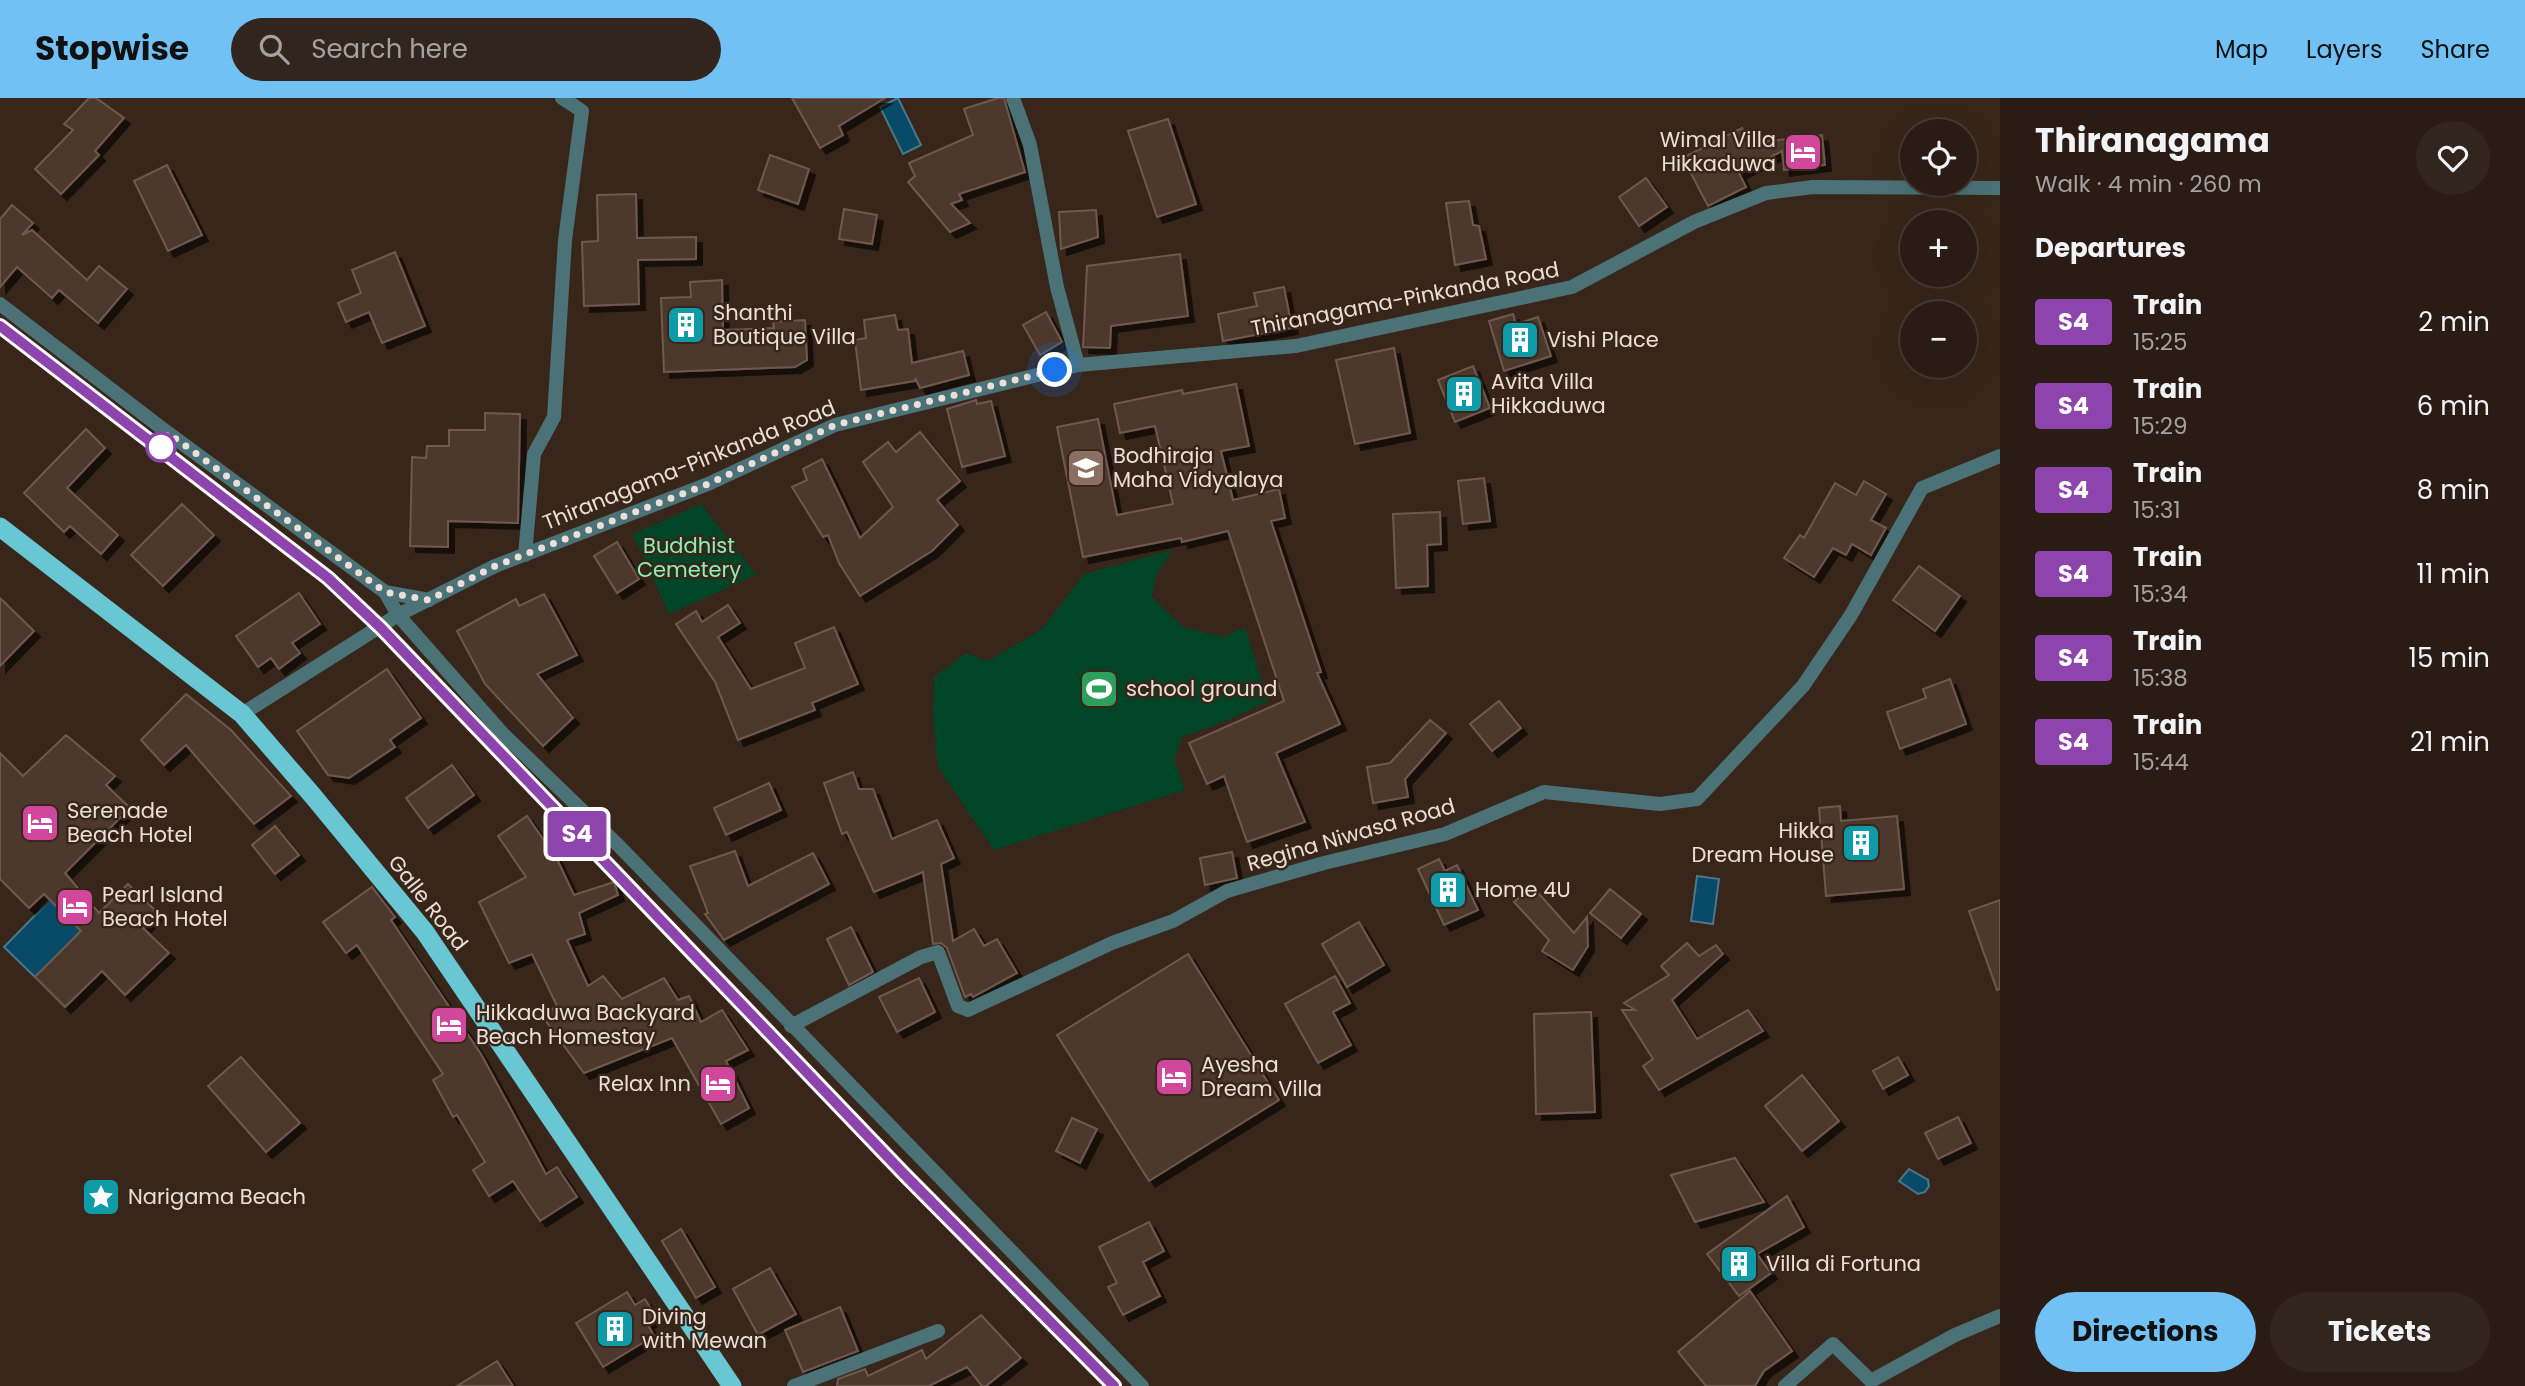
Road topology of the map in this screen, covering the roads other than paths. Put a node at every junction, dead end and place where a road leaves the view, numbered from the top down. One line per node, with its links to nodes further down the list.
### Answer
1 (562, 98): 8 (street)
2 (1013, 98): 5 (street)
3 (2000, 188): 5 (street, Thiranagama-Pinkanda Road)
4 (0, 304): 9 (street)
5 (1078, 365): 8 (street, Thiranagama-Pinkanda Road)
6 (2000, 456): 13 (street, Regina Niwasa Road)
7 (0, 527): 12 (highway, Galle Road)
8 (525, 555): 10 (street, Thiranagama-Pinkanda Road)
9 (385, 592): 10 (street); 11 (street)
10 (429, 600): 11 (street, Thiranagama-Pinkanda Road)
11 (398, 615): 12 (street, Thiranagama-Pinkanda Road); 13 (street)
12 (242, 714): 16 (highway, Galle Road)
13 (791, 1026): 18 (street)
14 (2000, 1316): 19 (street)
15 (938, 1331): 17 (street)
16 (732, 1386)
17 (794, 1386)
18 (1142, 1386)
19 (1785, 1386)

